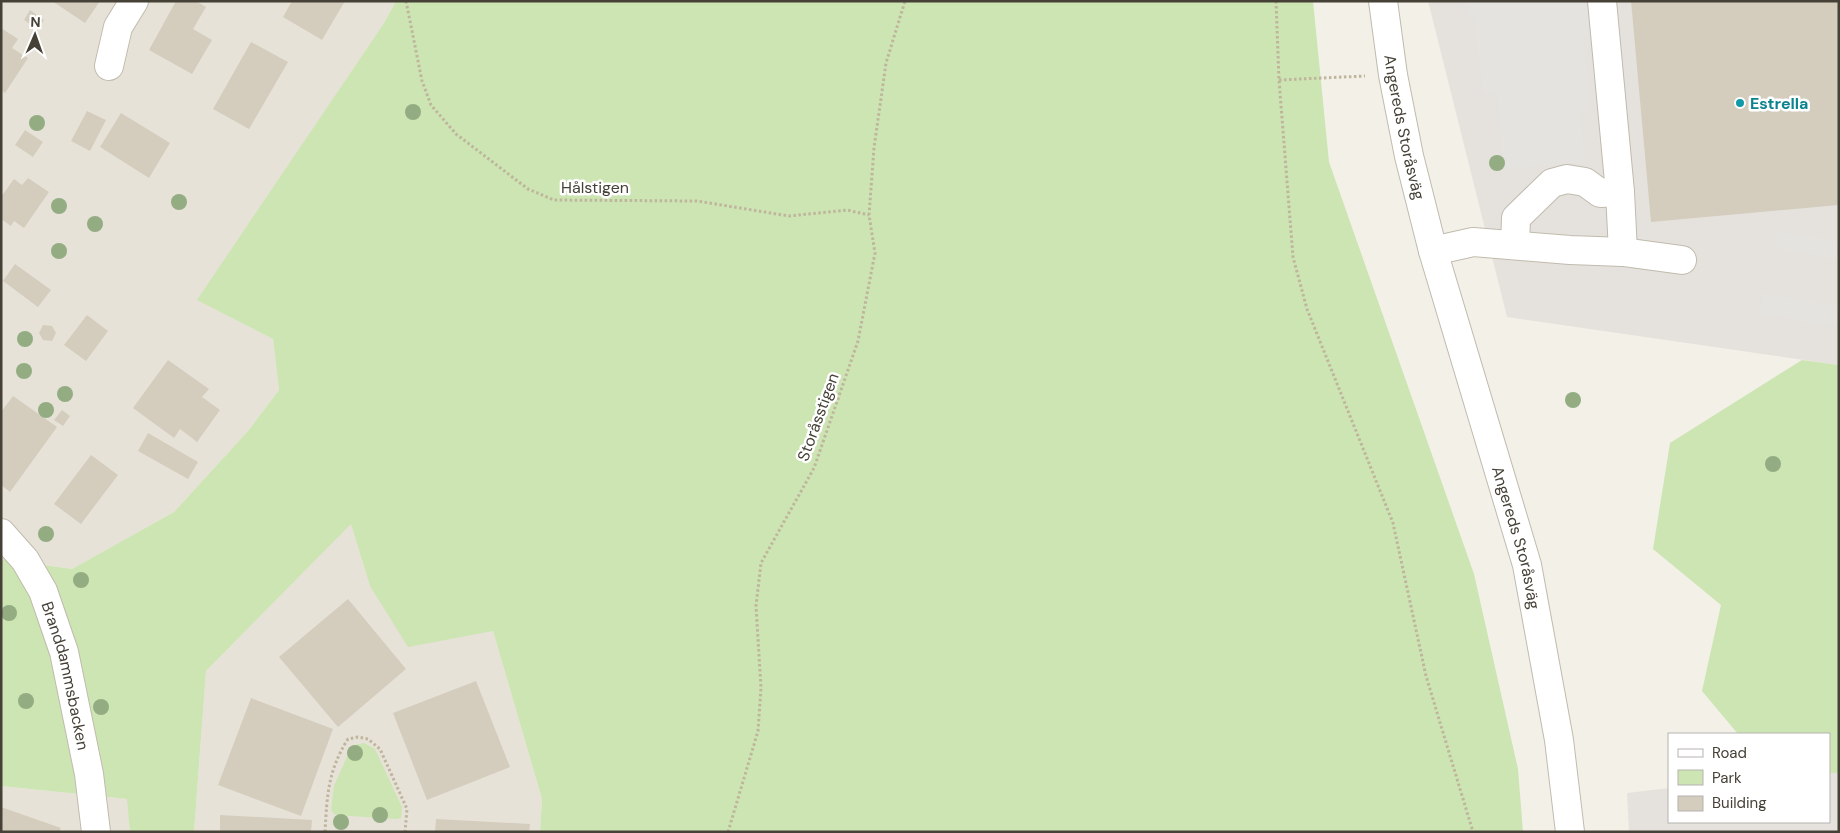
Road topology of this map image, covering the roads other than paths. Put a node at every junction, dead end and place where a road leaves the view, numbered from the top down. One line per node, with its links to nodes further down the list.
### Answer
1 (134, 1): 4 (street)
2 (1383, 1): 7 (street, Angereds Storåsväg)
3 (1602, 1): 5 (street)
4 (110, 66)
5 (1620, 192): 6 (street); 8 (street)
6 (1515, 245): 7 (street); 8 (street)
7 (1433, 251): 12 (street, Angereds Storåsväg)
8 (1623, 252): 9 (street)
9 (1682, 260)
10 (1, 533): 11 (street, Branddammsbacken)
11 (96, 832)
12 (1570, 832)

